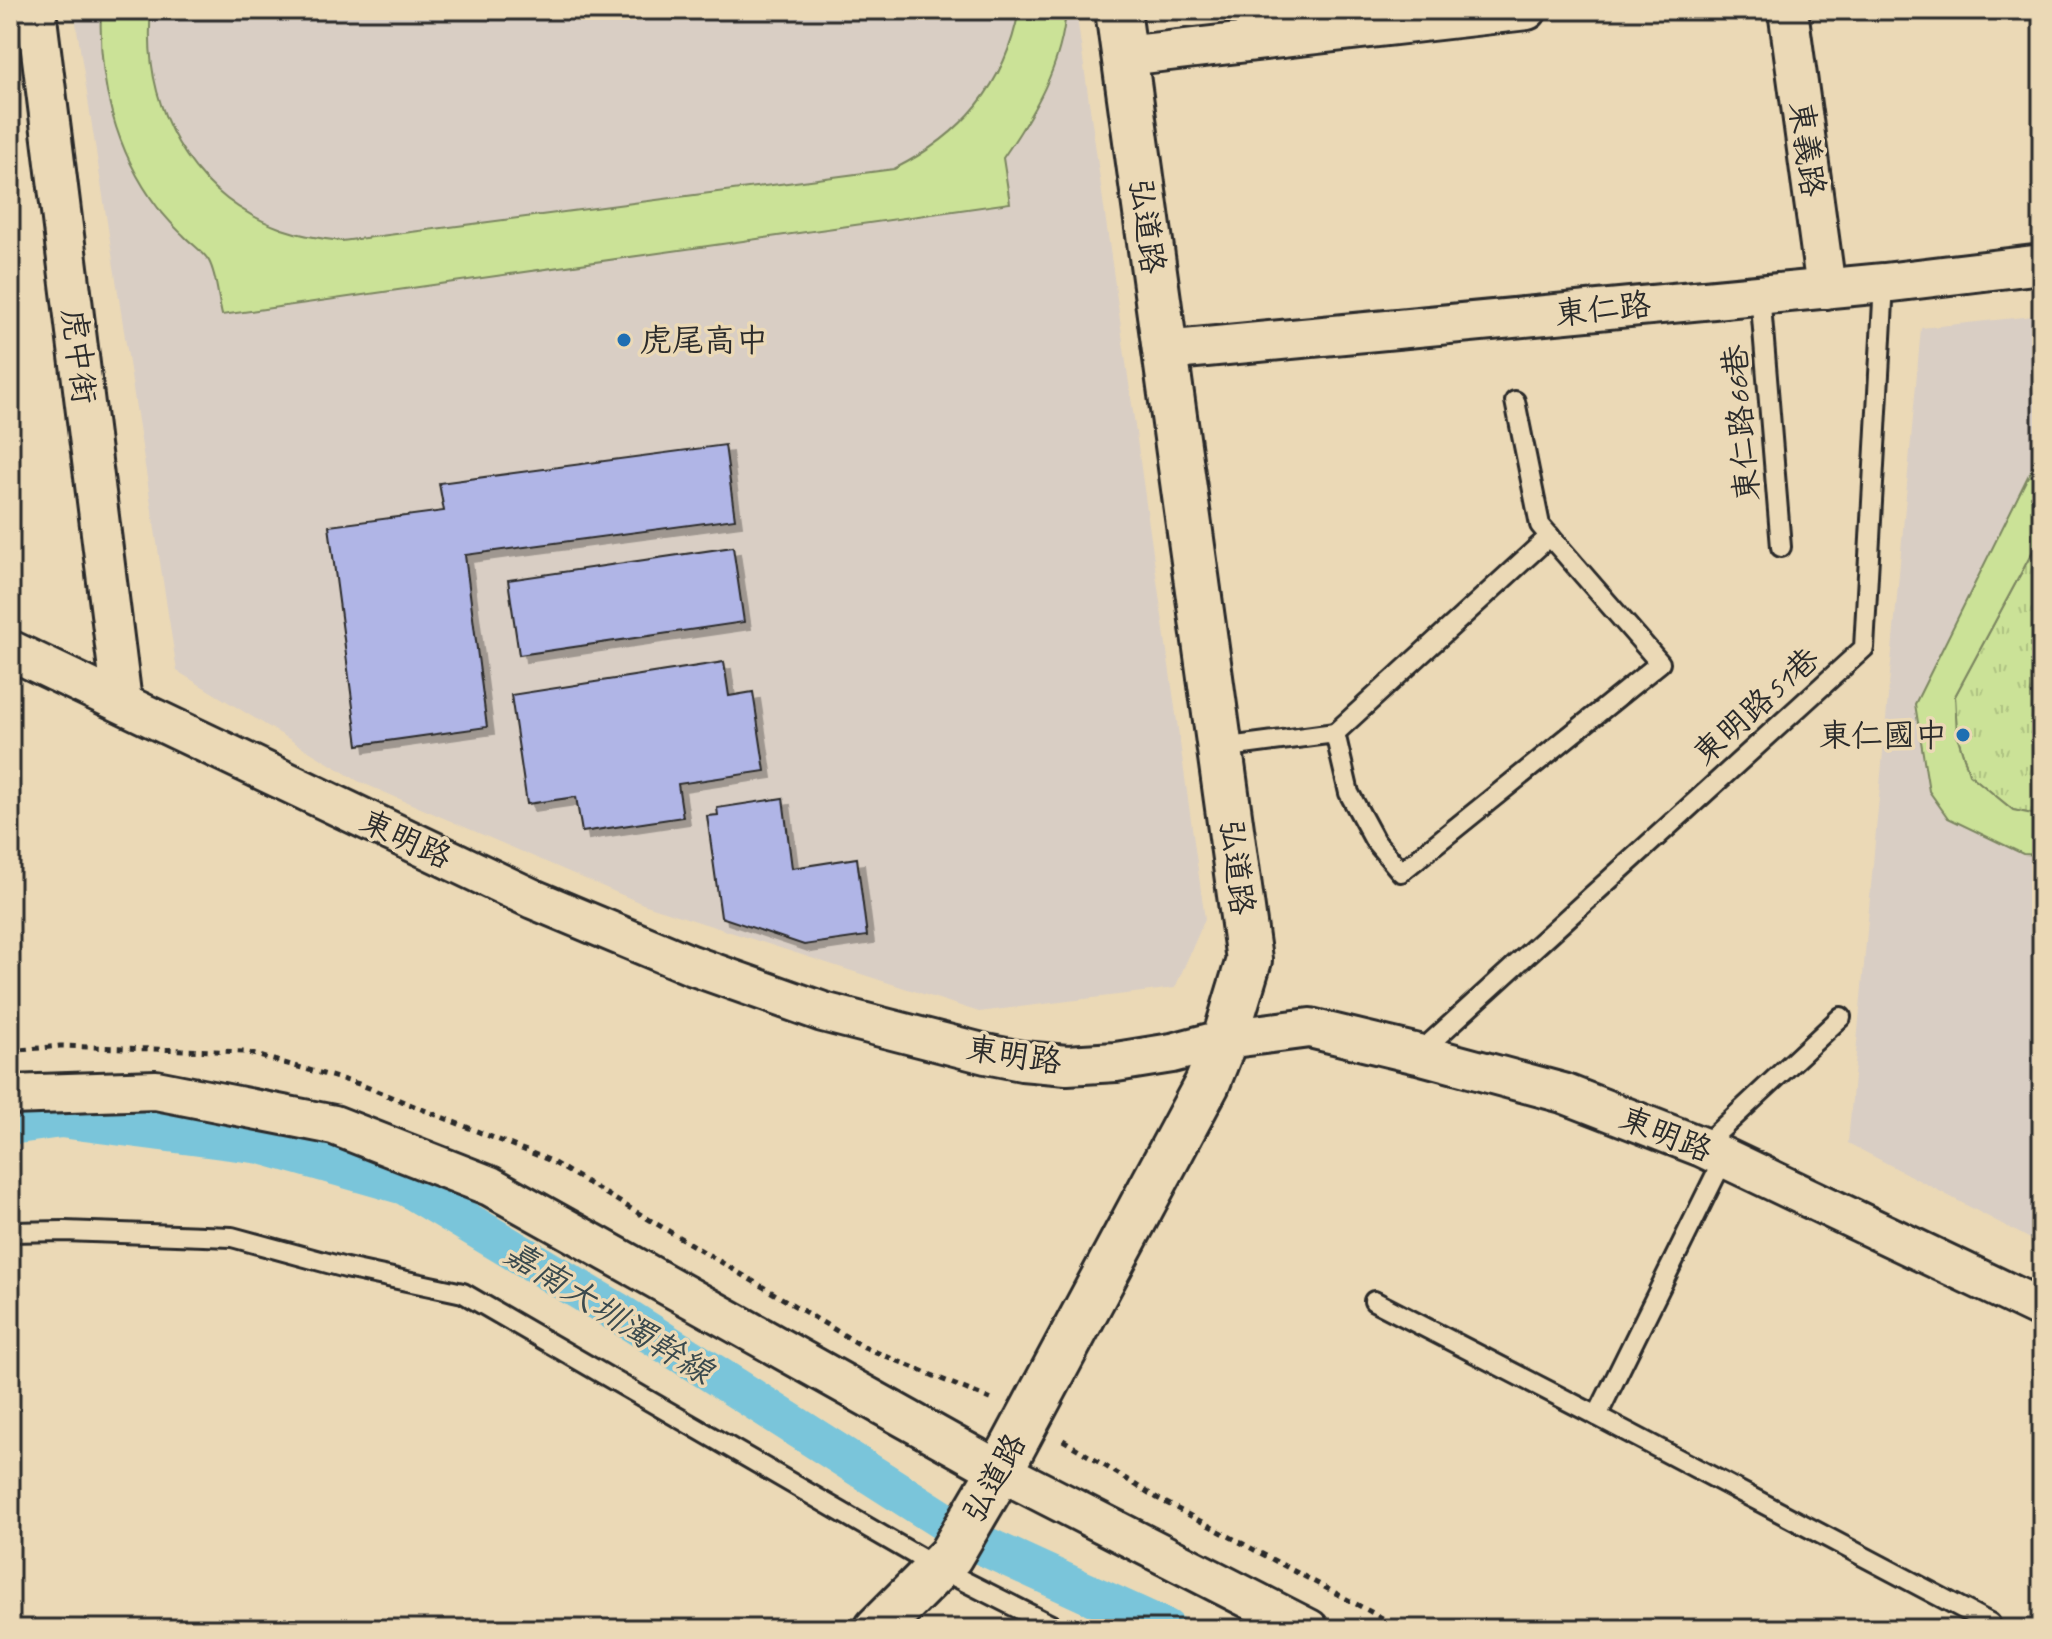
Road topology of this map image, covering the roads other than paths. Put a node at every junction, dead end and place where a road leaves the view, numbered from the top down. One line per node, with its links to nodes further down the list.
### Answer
1 (36, 10): 15 (street, 虎中街)
2 (1118, 10): 5 (street, 弘道路)
3 (1527, 10): 5 (street)
4 (1788, 10): 8 (street, 東義路)
5 (1125, 56): 10 (street, 弘道路)
6 (2042, 264): 7 (street, 東仁路)
7 (1884, 283): 8 (street, 東仁路); 20 (lane, 東明路51巷)
8 (1826, 289): 9 (street, 東仁路)
9 (1760, 293): 10 (street, 東仁路); 13 (lane, 東仁路66巷)
10 (1164, 351): 17 (street, 弘道路)
11 (1515, 401): 12 (lane)
12 (1550, 536): 16 (lane); 16 (lane)
13 (1781, 547)
14 (10, 650): 15 (street, 東明路)
15 (122, 702): 19 (street, 東明路)
16 (1335, 733): 17 (lane)
17 (1221, 748): 19 (street, 弘道路)
18 (1841, 1017): 22 (lane)
19 (1225, 1039): 20 (street, 東明路); 27 (street, 弘道路)
20 (1418, 1054): 22 (street, 東明路)
21 (10, 1095): 27 (street)
22 (1713, 1152): 25 (street, 東明路); 26 (lane)
23 (10, 1232): 28 (lane)
24 (1374, 1301): 26 (lane)
25 (2042, 1309)
26 (1597, 1416): 29 (lane)
27 (991, 1485): 28 (street, 弘道路); 32 (street)
28 (944, 1562): 30 (street, 弘道路); 31 (lane)
29 (1990, 1623)
30 (877, 1629)
31 (1059, 1629)
32 (1309, 1629)

